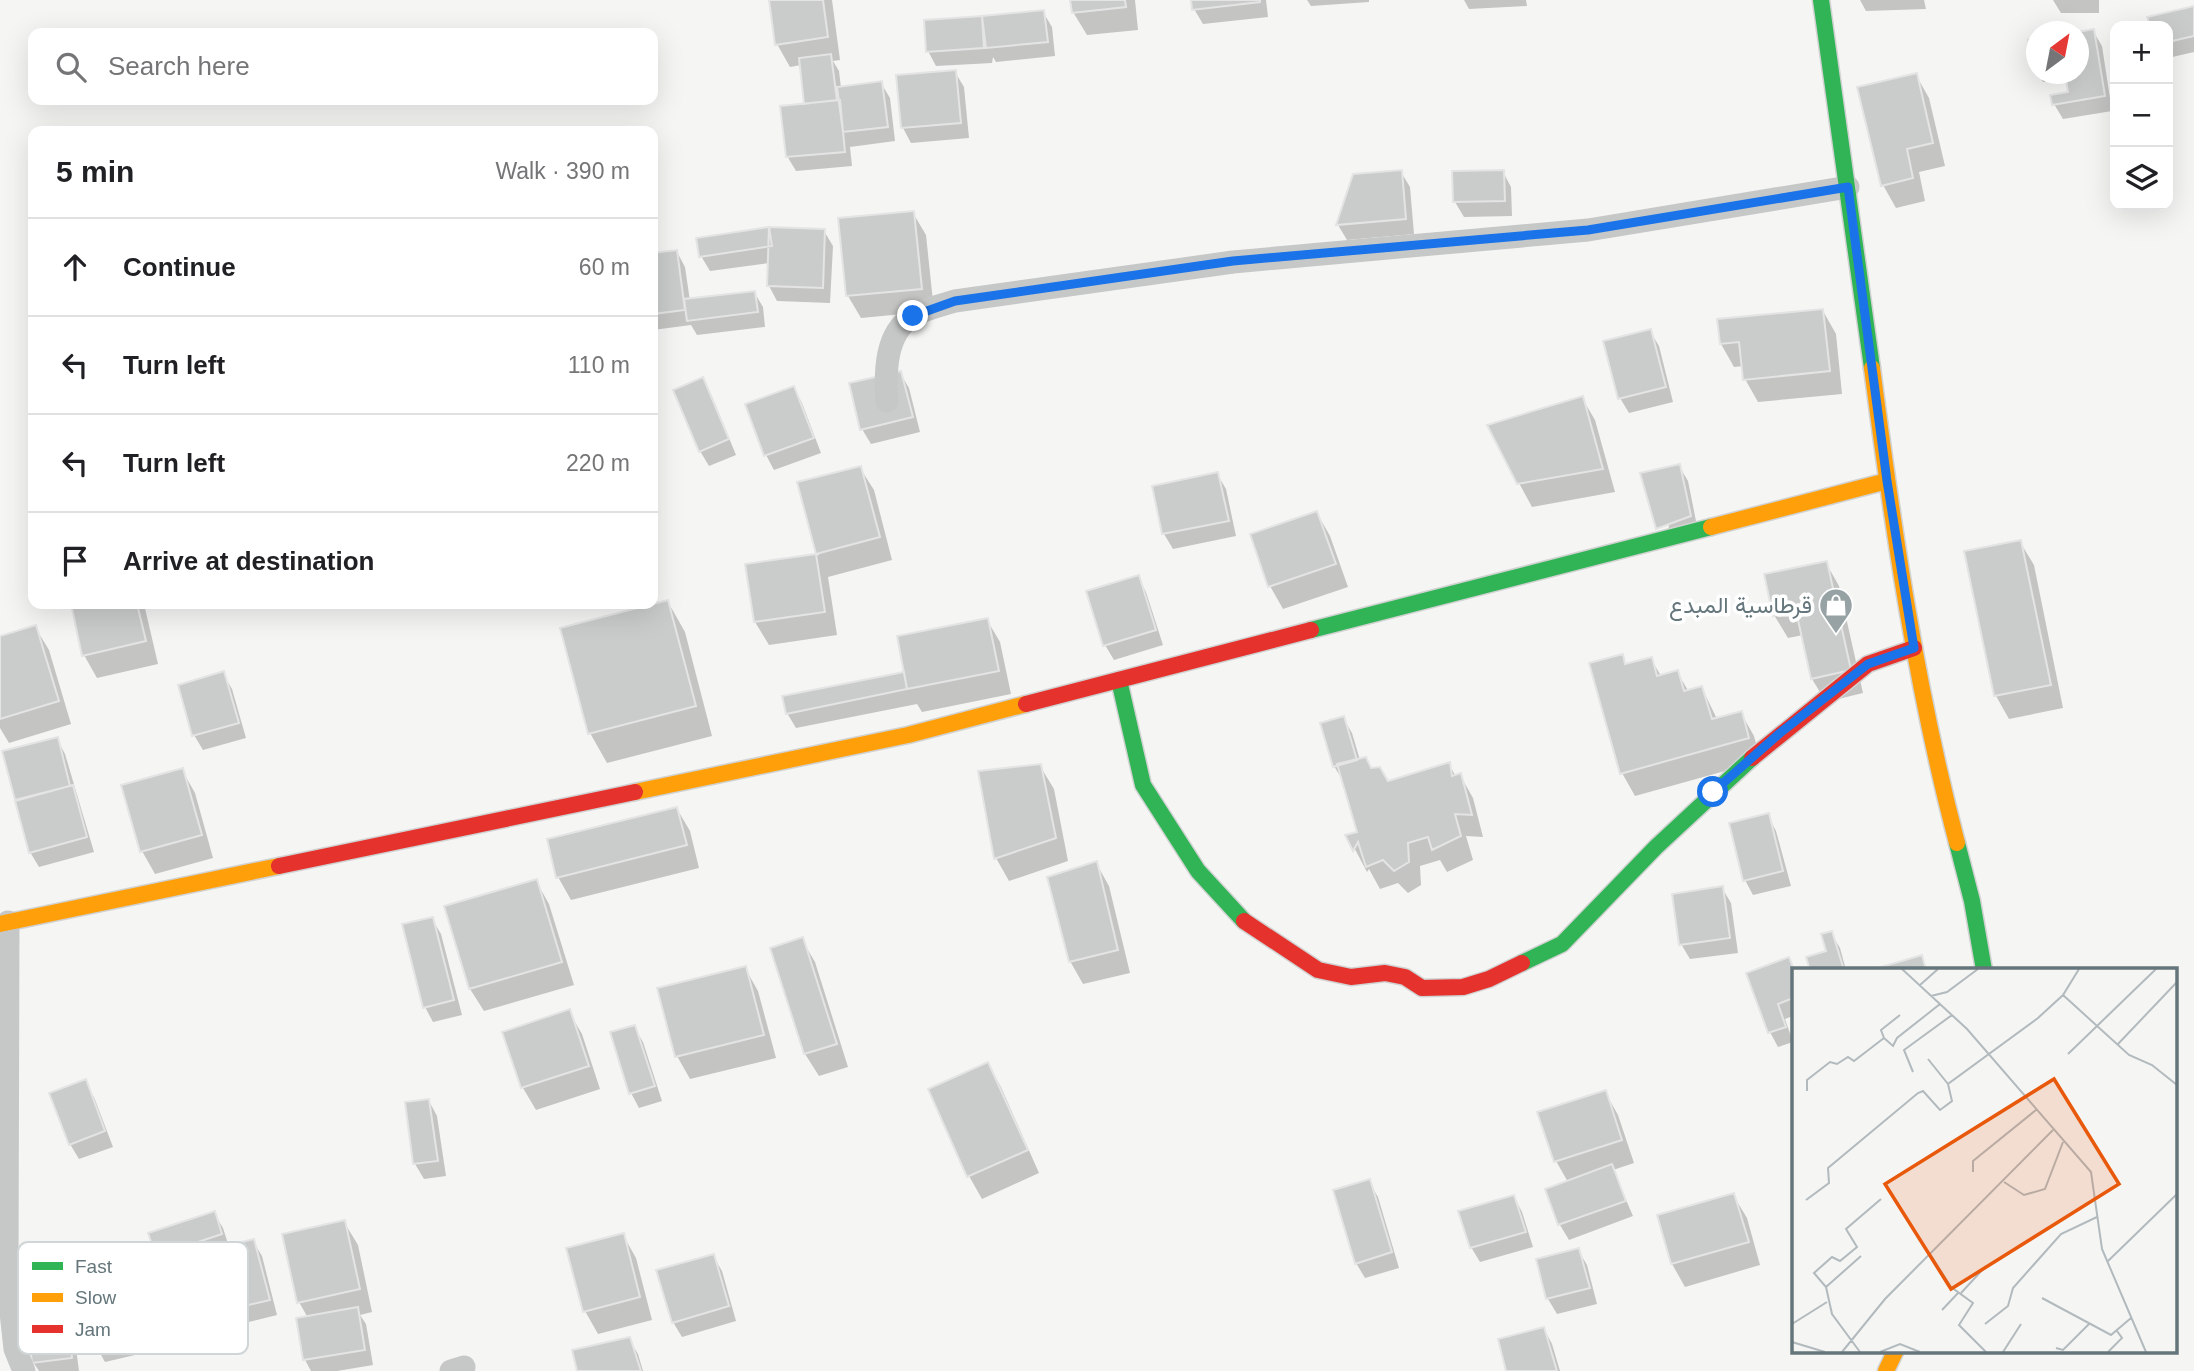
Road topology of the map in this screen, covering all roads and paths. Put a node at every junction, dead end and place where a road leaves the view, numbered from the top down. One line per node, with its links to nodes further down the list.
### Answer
1 (1821, 0): 2 (street)
2 (1848, 187): 3 (street); 4 (street)
3 (887, 401)
4 (1887, 481): 5 (street); 6 (street)
5 (1914, 648): 6 (street); 8 (street)
6 (1119, 680): 7 (street)
7 (4, 923): 10 (street)
8 (1984, 968)
9 (1894, 1354): 11 (street)
10 (24, 1371)
11 (1886, 1371)

